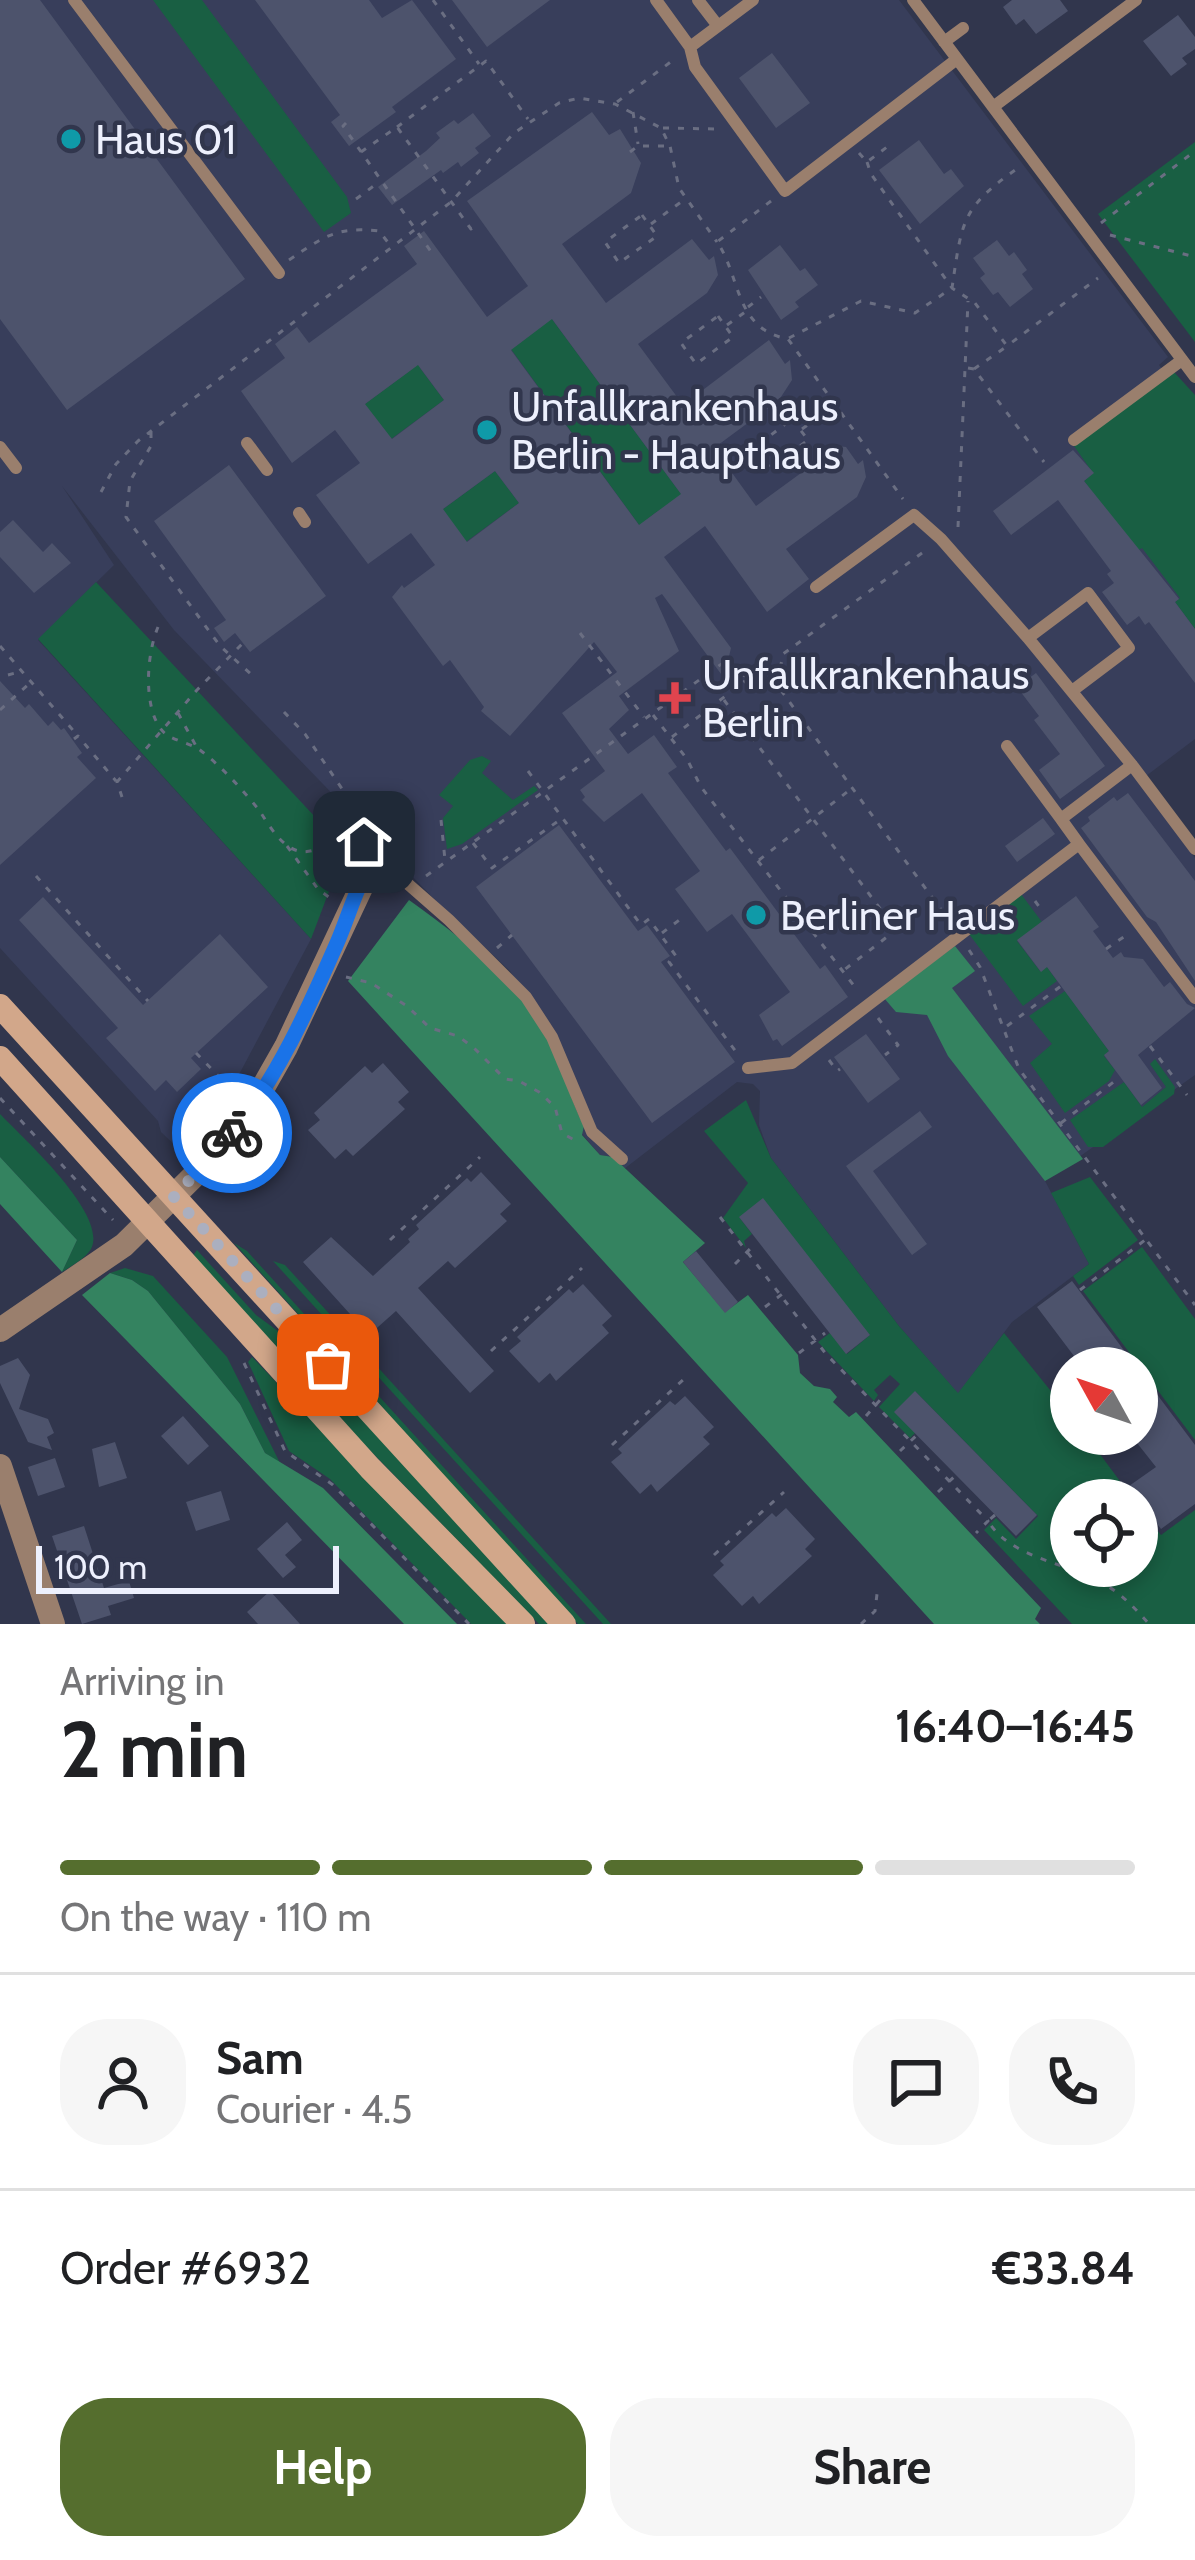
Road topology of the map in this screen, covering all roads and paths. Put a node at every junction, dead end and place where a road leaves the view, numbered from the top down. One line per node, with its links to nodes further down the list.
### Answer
1 (74, 0): 46 (lane)
2 (433, 0): 13 (path)
3 (656, 0): 11 (lane)
4 (698, 0): 8 (lane)
5 (753, 0): 8 (lane)
6 (913, 0): 10 (lane)
7 (1136, 0): 15 (lane)
8 (718, 26): 11 (lane)
9 (963, 28): 10 (lane)
10 (944, 42): 12 (lane)
11 (691, 46): 14 (path); 18 (lane)
12 (957, 59): 15 (lane); 22 (lane)
13 (480, 65): 17 (path); 20 (path)
14 (615, 104): 16 (path); 17 (path)
15 (993, 107): 29 (lane)
16 (632, 111): 21 (path); 24 (path)
17 (530, 121): 35 (path)
18 (733, 121): 21 (path); 32 (lane)
19 (346, 123): 27 (path)
20 (398, 127): 27 (path); 35 (path)
21 (661, 128): 25 (path)
22 (851, 142): 30 (path); 32 (lane)
23 (891, 144): 30 (path)
24 (638, 146): 25 (path); 28 (path)
25 (670, 146): 34 (path)
26 (1195, 151): 36 (path)
27 (361, 152): 31 (path)
28 (630, 152)
29 (1032, 158): 45 (lane); 47 (path)
30 (867, 162): 47 (path)
31 (381, 181): 33 (path); 39 (path)
32 (785, 191): 41 (path)
33 (356, 199)
34 (685, 199): 38 (path); 41 (path)
35 (451, 202): 37 (path); 39 (path)
36 (1101, 223)
37 (478, 225)
38 (649, 225): 38 (path)
39 (413, 229): 42 (path); 43 (path)
40 (1110, 235): 44 (path)
41 (717, 242): 50 (path)
42 (391, 246): 46 (path); 59 (path)
43 (431, 253)
44 (1195, 257)
45 (1113, 267): 53 (path); 54 (lane)
46 (278, 271)
47 (952, 288): 49 (path); 52 (path)
48 (761, 297): 50 (path)
49 (968, 300): 53 (path); 55 (path)
50 (747, 309): 51 (path); 52 (path)
51 (725, 326): 51 (path)
52 (788, 339): 58 (path)
53 (1007, 346): 56 (path)
54 (1182, 360): 57 (lane); 61 (lane)
55 (966, 368): 56 (path); 69 (path)
56 (974, 369): 64 (path)
57 (1195, 377)
58 (835, 405): 60 (path); 68 (path)
59 (152, 430): 67 (path); 77 (path)
60 (800, 430): 60 (path)
61 (1074, 440)
62 (247, 443): 66 (lane)
63 (0, 447): 65 (lane)
64 (1044, 462)
65 (16, 468)
66 (267, 470)
67 (101, 491)
68 (914, 515): 70 (lane); 71 (lane)
69 (958, 527)
70 (941, 539): 74 (lane); 81 (path)
71 (816, 586)
72 (158, 628): 91 (path)
73 (580, 633): 90 (path)
74 (1028, 638): 84 (lane); 84 (lane)
75 (243, 643): 77 (path)
76 (0, 646): 78 (path)
77 (228, 655): 80 (path); 87 (path)
78 (20, 672): 79 (path); 83 (path)
79 (8, 675)
80 (252, 675)
81 (772, 678): 82 (path); 100 (path)
82 (746, 679): 85 (path); 89 (path)
83 (30, 683): 86 (path); 99 (path)
84 (1072, 691): 97 (lane)
85 (724, 700): 93 (path); 105 (path)
86 (0, 710)
87 (177, 712): 91 (path); 96 (path)
88 (284, 712): 107 (path)
89 (652, 714): 90 (path); 93 (path)
90 (645, 719): 94 (path)
91 (161, 730): 96 (path); 99 (path)
92 (608, 734): 94 (path)
93 (670, 738): 113 (path)
94 (613, 741): 101 (path)
95 (1007, 746): 104 (lane)
96 (197, 748): 110 (path)
97 (1132, 764): 104 (lane); 112 (lane)
98 (528, 771): 101 (path)
99 (117, 782): 102 (path)
100 (854, 788): 105 (path); 121 (path)
101 (543, 792): 103 (path); 108 (path)
102 (122, 796)
103 (562, 818): 108 (path); 120 (path)
104 (1061, 818): 109 (lane)
105 (813, 819): 113 (path); 123 (path)
106 (441, 820): 114 (path)
107 (350, 828): 110 (path); 111 (street)
108 (473, 842): 114 (path)
109 (1079, 844): 119 (lane); 121 (lane)
110 (286, 845): 117 (path)
111 (384, 846): 116 (lane); 146 (street)
112 (1195, 849)
113 (758, 861): 123 (path)
114 (446, 862): 116 (path)
115 (36, 876): 127 (path)
116 (412, 890): 145 (lane)
117 (335, 900)
118 (682, 918): 120 (path)
119 (1141, 925): 122 (path); 126 (lane)
120 (660, 934): 136 (path)
121 (958, 934): 128 (lane); 130 (path)
122 (1106, 949)
123 (842, 971): 128 (path)
124 (344, 976): 143 (path)
125 (1060, 986): 130 (path)
126 (1195, 998)
127 (148, 1000)
128 (868, 1003): 131 (lane); 134 (path)
129 (0, 1006): 146 (main road)
130 (1005, 1027): 142 (path)
131 (817, 1044): 136 (lane); 137 (path)
132 (1150, 1046): 140 (path)
133 (196, 1053): 139 (path)
134 (885, 1055)
135 (0, 1058): 149 (main road)
136 (748, 1068)
137 (840, 1070)
138 (1120, 1077): 142 (path)
139 (235, 1094)
140 (1187, 1095)
141 (0, 1098): 147 (path)
142 (1060, 1124): 150 (path)
143 (587, 1146)
144 (480, 1157): 151 (path)
145 (622, 1159)
146 (174, 1197): 149 (street); 188 (main road)
147 (95, 1201)
148 (720, 1217): 153 (path)
149 (148, 1222): 161 (street); 187 (main road)
150 (1146, 1238): 157 (path); 159 (path)
151 (390, 1240)
152 (754, 1244): 153 (path)
153 (746, 1251): 154 (path); 158 (path)
154 (735, 1264)
155 (582, 1268): 164 (path)
156 (789, 1289): 158 (path)
157 (1080, 1290)
158 (779, 1295): 160 (path); 163 (path)
159 (1195, 1305)
160 (765, 1307)
161 (0, 1330)
162 (825, 1334): 163 (path)
163 (815, 1340): 166 (path); 169 (path)
164 (491, 1352)
165 (234, 1353): 186 (path)
166 (800, 1353)
167 (683, 1380): 173 (path)
168 (880, 1400): 169 (path)
169 (875, 1406): 170 (path); 172 (path)
170 (866, 1416)
171 (917, 1435): 172 (path)
172 (910, 1441): 174 (path); 177 (path)
173 (612, 1445)
174 (899, 1451)
175 (0, 1466): 185 (street)
176 (956, 1475): 177 (path)
177 (948, 1480): 179 (path); 181 (path)
178 (784, 1492): 183 (path)
179 (938, 1492)
180 (995, 1515): 181 (path)
181 (988, 1522): 182 (path); 190 (path)
182 (976, 1533)
183 (714, 1555)
184 (877, 1594): 189 (path)
185 (53, 1624)
186 (469, 1624)
187 (524, 1624)
188 (564, 1624)
189 (861, 1624)
190 (1149, 1624)

